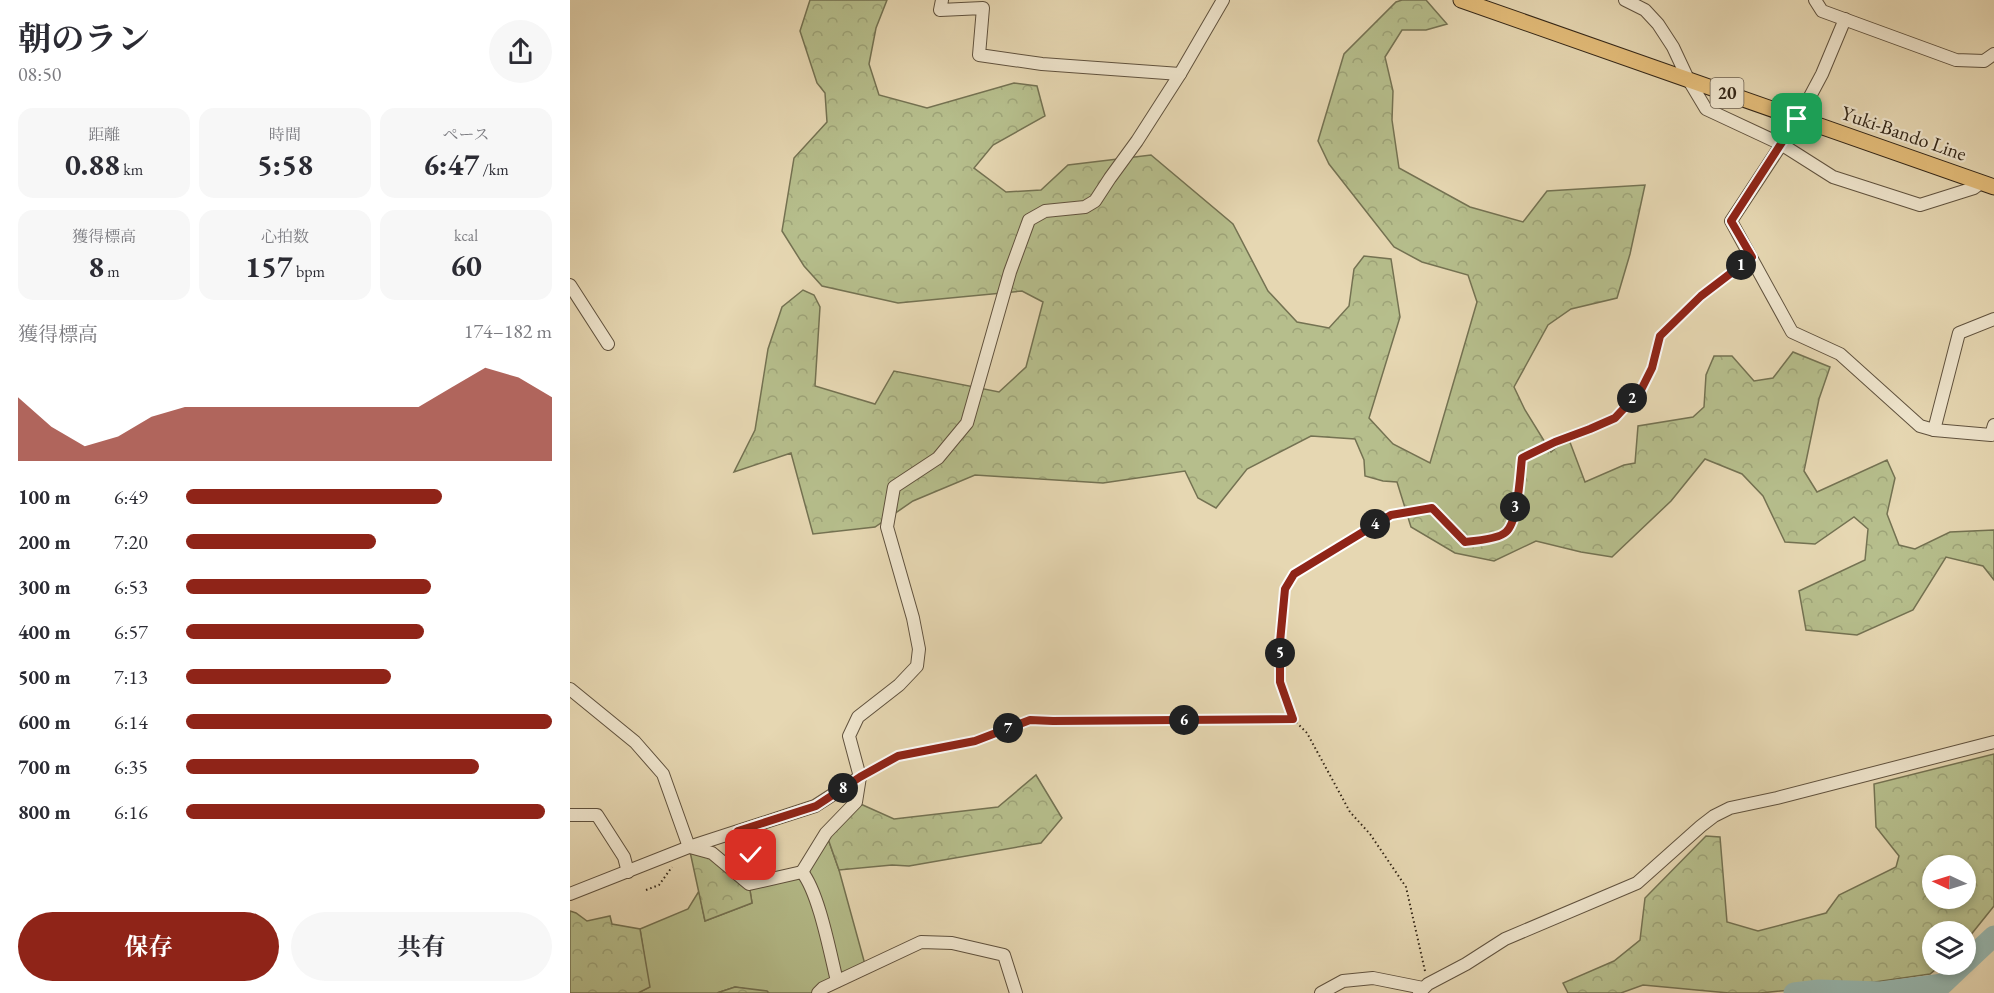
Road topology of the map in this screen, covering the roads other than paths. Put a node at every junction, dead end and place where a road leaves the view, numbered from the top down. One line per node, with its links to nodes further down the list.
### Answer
1 (942, 0): 8 (street)
2 (1223, 0): 8 (street)
3 (1461, 0): 9 (main road, Yuki-Bando Line / 20)
4 (1625, 0): 9 (street)
5 (1815, 0): 6 (street)
6 (1845, 19): 7 (street); 10 (street)
7 (1994, 54)
8 (1180, 74): 20 (street)
9 (1688, 79): 10 (main road, Yuki-Bando Line / 20); 11 (street)
10 (1797, 119): 11 (street); 12 (main road, Yuki-Bando Line / 20)
11 (1781, 144): 12 (street); 17 (street)
12 (1991, 186)
13 (570, 285): 15 (street)
14 (1994, 319): 17 (street)
15 (608, 344)
16 (1994, 425): 17 (street)
17 (1934, 430)
18 (570, 689): 22 (street)
19 (1994, 742): 27 (street)
20 (860, 777): 22 (street); 24 (street)
21 (570, 815): 23 (street)
22 (690, 847): 23 (street); 24 (street)
23 (628, 872): 25 (street)
24 (802, 872): 26 (street)
25 (570, 894)
26 (837, 981): 28 (street); 29 (street)
27 (1423, 988): 30 (street)
28 (818, 993)
29 (1016, 993)
30 (1321, 993)

